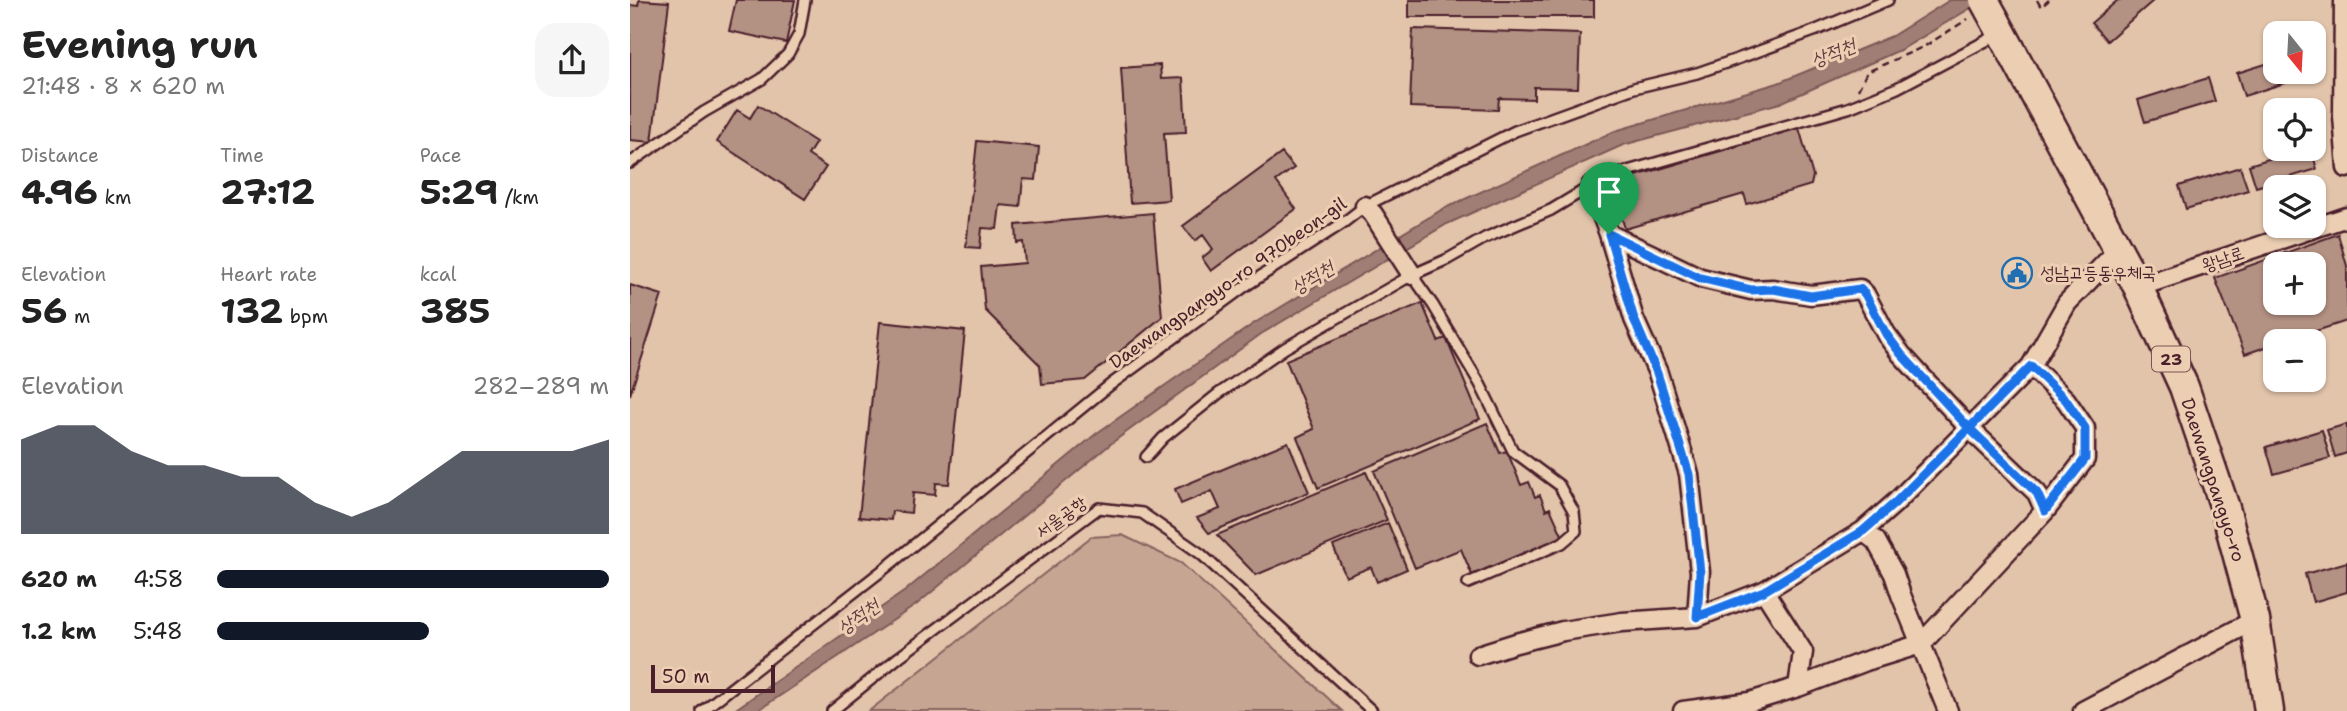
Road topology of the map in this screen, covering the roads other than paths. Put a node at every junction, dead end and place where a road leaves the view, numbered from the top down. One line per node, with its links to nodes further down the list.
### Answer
1 (805, 0): 5 (lane)
2 (1888, 0): 8 (lane, Daewangpangyo-ro 970beon-gil)
3 (2344, 0): 6 (street)
4 (1990, 16): 7 (lane); 11 (main road, Daewangpangyo-ro / 23)
5 (630, 163)
6 (2347, 168)
7 (1591, 186): 10 (street); 12 (lane)
8 (1369, 210): 12 (street); 26 (lane, Daewangpangyo-ro 970beon-gil)
9 (2347, 217): 13 (street, 왕남로)
10 (1609, 234): 15 (street); 21 (street)
11 (2119, 249): 13 (main road, Daewangpangyo-ro / 23); 14 (street)
12 (1410, 271): 16 (lane); 19 (lane)
13 (2138, 287): 22 (main road, Daewangpangyo-ro / 23)
14 (2031, 366): 15 (street); 17 (street)
15 (1969, 428): 17 (street); 18 (street)
16 (1146, 457)
17 (2045, 511): 23 (street)
18 (1863, 531): 20 (street); 23 (street)
19 (1468, 583)
20 (1764, 591): 21 (street); 25 (street)
21 (1697, 617): 24 (street)
22 (2255, 620): 31 (street); 32 (main road, Daewangpangyo-ro / 23)
23 (1921, 644): 25 (street); 30 (street)
24 (1478, 655)
25 (1798, 688): 29 (street)
26 (702, 711)
27 (832, 711): 28 (lane, 서울공항)
28 (1372, 711)
29 (1684, 711)
30 (1948, 711)
31 (2083, 711)
32 (2269, 711)

